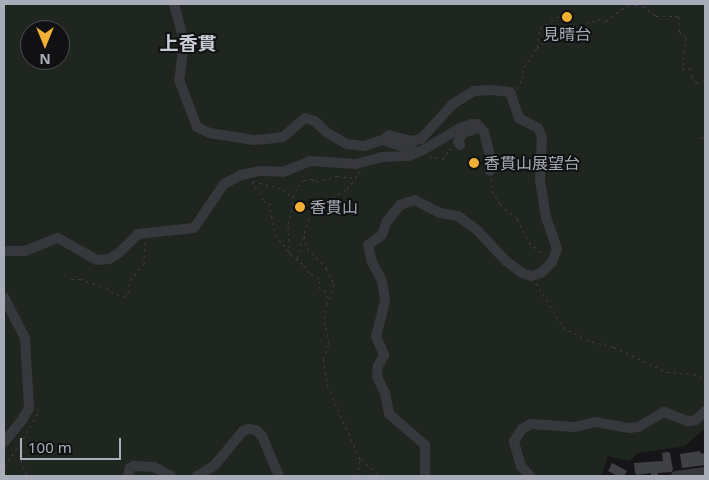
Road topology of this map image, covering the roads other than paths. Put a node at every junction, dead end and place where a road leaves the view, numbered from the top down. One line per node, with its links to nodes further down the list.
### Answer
1 (174, 4): 3 (street)
2 (481, 128): 4 (street); 5 (street); 6 (street)
3 (383, 140): 5 (street); 16 (street)
4 (458, 148)
5 (422, 150): 7 (street)
6 (490, 171)
7 (4, 251)
8 (4, 297): 10 (street)
9 (705, 411): 17 (street)
10 (4, 442)
11 (705, 472): 18 (street)
12 (128, 476): 13 (street)
13 (171, 476)
14 (197, 476): 15 (street)
15 (279, 476)
16 (425, 476)
17 (530, 476)
18 (676, 476)

